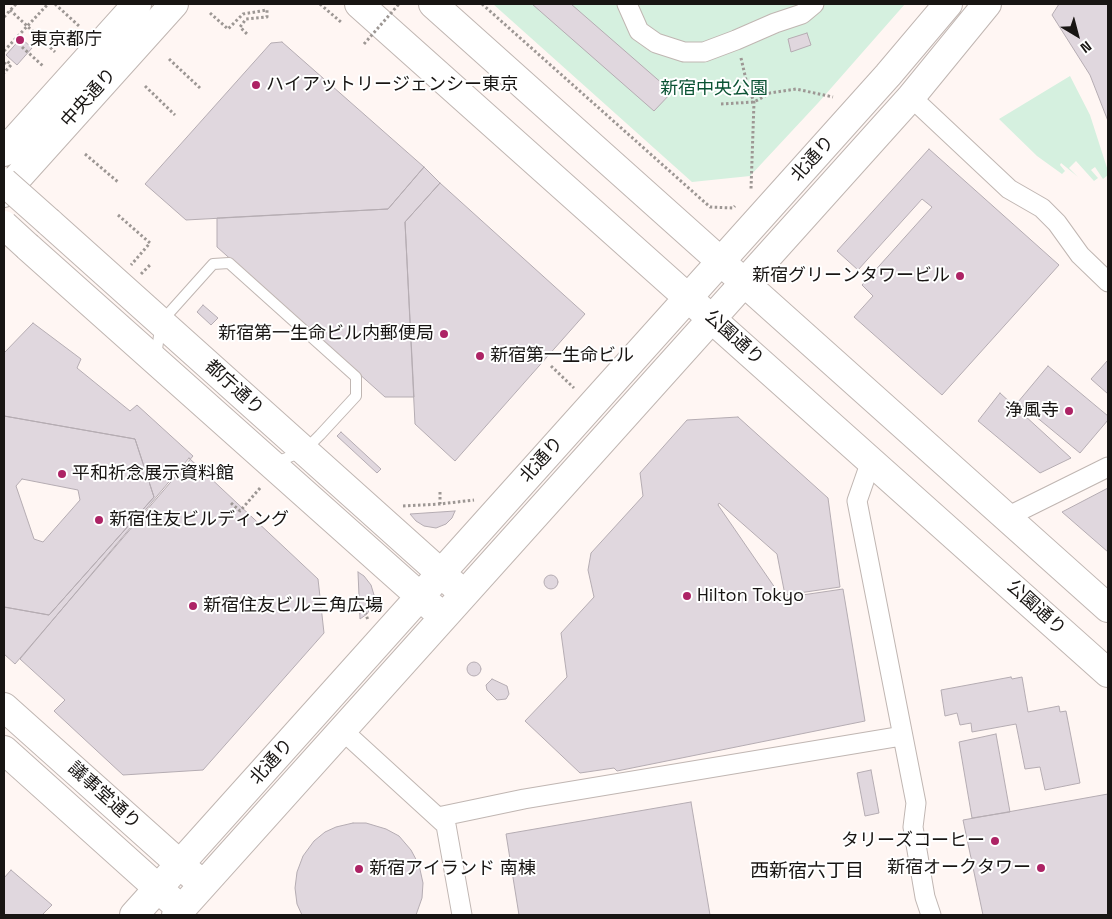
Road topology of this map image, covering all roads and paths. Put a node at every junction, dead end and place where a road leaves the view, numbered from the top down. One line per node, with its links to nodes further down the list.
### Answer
1 (16, 4): 14 (path)
2 (48, 4): 17 (path)
3 (55, 4): 18 (path)
4 (137, 4): 38 (main road, 中央通り)
5 (174, 4): 44 (main road, 中央通り)
6 (359, 4): 55 (main road, 公園通り)
7 (399, 4): 21 (path, bridge)
8 (433, 4): 49 (main road)
9 (482, 4): 46 (path)
10 (627, 4): 20 (street)
11 (814, 4): 20 (street)
12 (948, 4): 49 (main road, 北通り)
13 (987, 4): 33 (main road, 北通り)
14 (10, 10): 16 (path); 17 (path)
15 (210, 13): 19 (path)
16 (4, 17)
17 (27, 26): 23 (path); 24 (path)
18 (79, 26)
19 (247, 34)
20 (736, 40): 34 (path)
21 (364, 44)
22 (22, 47): 27 (path)
23 (4, 51)
24 (55, 52)
25 (169, 59): 30 (path)
26 (4, 64): 28 (path)
27 (43, 66)
28 (4, 73)
29 (145, 86): 37 (path)
30 (200, 88)
31 (839, 90): 32 (path)
32 (833, 97): 34 (path); 36 (path)
33 (911, 97): 53 (main road, 北通り); 54 (street)
34 (754, 102): 35 (path); 43 (path)
35 (721, 104)
36 (826, 104)
37 (176, 115)
38 (4, 152)
39 (85, 154): 41 (path)
40 (4, 182): 57 (main road, 都庁通り, bridge)
41 (118, 182)
42 (758, 182): 43 (path)
43 (751, 189): 45 (path)
44 (4, 193)
45 (745, 195)
46 (739, 202)
47 (118, 215): 51 (path)
48 (4, 225): 58 (main road, 都庁通り, bridge)
49 (721, 261): 53 (main road); 55 (main road, 北通り)
50 (151, 264): 52 (path)
51 (130, 265)
52 (141, 274)
53 (745, 282): 56 (main road, 北通り); 70 (main road)
54 (1108, 282)
55 (688, 298): 56 (main road, 公園通り); 71 (main road, 北通り)
56 (712, 319): 62 (main road, 公園通り); 72 (main road, 北通り)
57 (161, 322): 58 (lane); 61 (main road, 都庁通り); 61 (lane)
58 (156, 361): 64 (main road, 都庁通り)
59 (551, 366): 60 (path)
60 (574, 388)
61 (304, 451): 64 (lane); 71 (main road, 都庁通り)
62 (871, 461): 78 (main road, 公園通り); 81 (street)
63 (1108, 467): 70 (street)
64 (268, 473): 67 (path); 73 (main road, 都庁通り)
65 (440, 492): 68 (path)
66 (475, 500): 68 (path)
67 (231, 503)
68 (440, 504): 69 (path)
69 (400, 506)
70 (1007, 517): 74 (main road)
71 (441, 573): 72 (main road, 都庁通り); 73 (main road, 北通り)
72 (464, 594): 76 (main road, 北通り)
73 (420, 597): 76 (main road, 都庁通り); 84 (main road, 北通り)
74 (1108, 608)
75 (365, 612): 77 (path)
76 (444, 618): 80 (main road, 北通り)
77 (368, 620)
78 (1108, 672)
79 (4, 707): 84 (main road, 議事堂通り)
80 (342, 730): 83 (street); 85 (main road, 北通り)
81 (902, 736): 83 (street); 90 (street)
82 (4, 750): 86 (main road, 議事堂通り)
83 (438, 817): 89 (street)
84 (180, 864): 85 (main road, 議事堂通り); 86 (main road, 北通り)
85 (203, 885): 87 (main road, 北通り)
86 (158, 888): 87 (main road, 議事堂通り); 88 (main road, 北通り)
87 (179, 912)
88 (134, 915)
89 (462, 915)
90 (931, 915)

